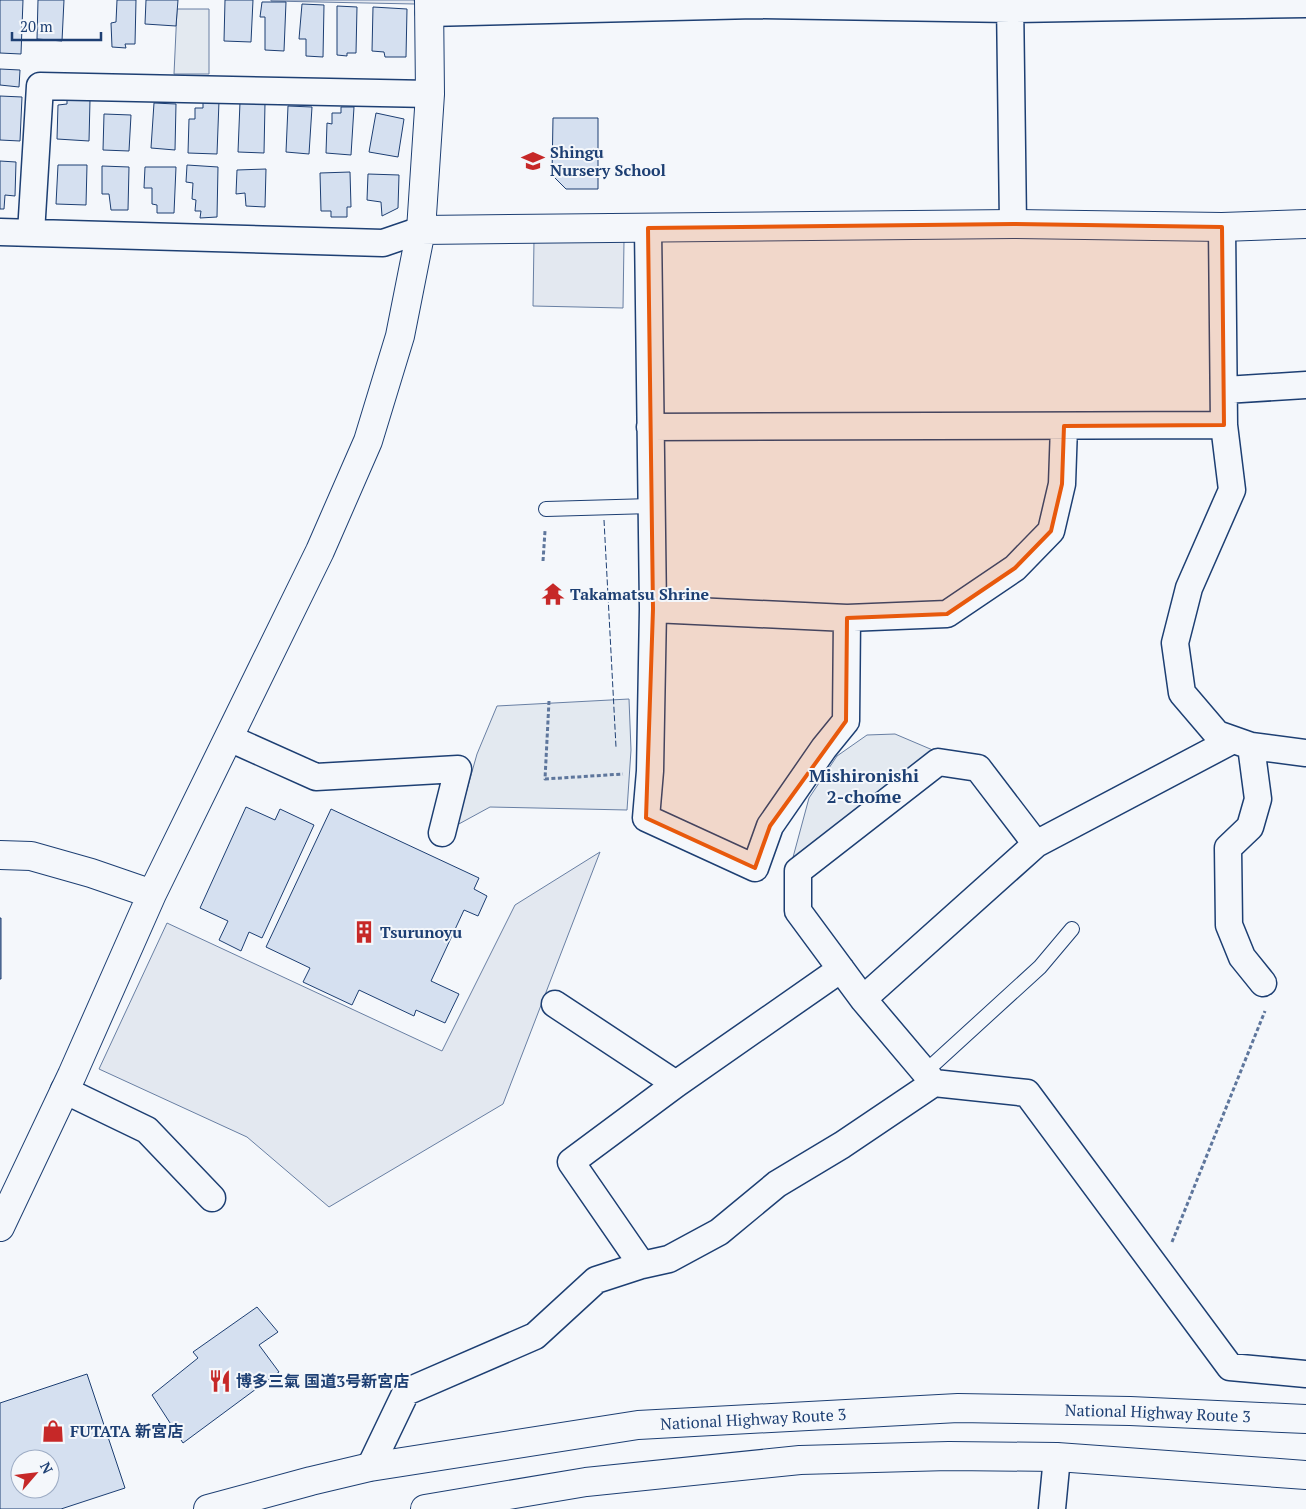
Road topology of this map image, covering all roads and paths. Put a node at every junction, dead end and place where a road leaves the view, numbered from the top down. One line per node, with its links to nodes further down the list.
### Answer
1 (1207, 3): 2 (street); 3 (street)
2 (1010, 4): 4 (street); 6 (street)
3 (1306, 4)
4 (429, 6): 5 (main road)
5 (430, 94): 10 (main road); 12 (street)
6 (1013, 224): 8 (main road); 9 (main road)
7 (1306, 224): 8 (main road)
8 (1222, 227): 14 (street)
9 (648, 228): 10 (main road); 17 (street)
10 (421, 230): 12 (street); 24 (main road)
11 (0, 232): 12 (street)
12 (31, 233)
13 (1306, 385): 14 (street)
14 (1225, 390): 15 (street)
15 (1224, 424): 16 (street); 25 (street)
16 (1064, 426): 17 (street); 22 (street)
17 (650, 427): 18 (street)
18 (650, 506): 19 (lane); 21 (street)
19 (546, 509): 20 (path)
20 (543, 561)
21 (653, 609): 22 (street); 22 (street)
22 (847, 618)
23 (549, 701): 27 (path)
24 (230, 738): 28 (street); 31 (main road)
25 (1242, 743): 26 (street); 29 (street); 34 (street)
26 (1306, 753)
27 (588, 778)
28 (442, 832)
29 (1036, 844): 33 (street); 35 (street)
30 (0, 855): 31 (main road)
31 (152, 894): 39 (main road)
32 (1072, 929): 37 (lane)
33 (841, 969): 35 (street); 38 (street)
34 (1263, 983): 43 (path)
35 (863, 999): 37 (street)
36 (555, 1004): 38 (street)
37 (929, 1078): 42 (street); 43 (street)
38 (676, 1084): 42 (street)
39 (64, 1090): 40 (street); 41 (main road)
40 (212, 1198)
41 (0, 1227)
42 (642, 1265): 47 (street)
43 (1160, 1273): 44 (street)
44 (1306, 1374)
45 (1306, 1419): 47 (main road, National Highway Route 3)
46 (1058, 1457): 48 (main road); 50 (main road); 51 (street)
47 (370, 1467): 49 (main road, National Highway Route 3)
48 (1306, 1475)
49 (208, 1509)
50 (426, 1509)
51 (1052, 1509)

